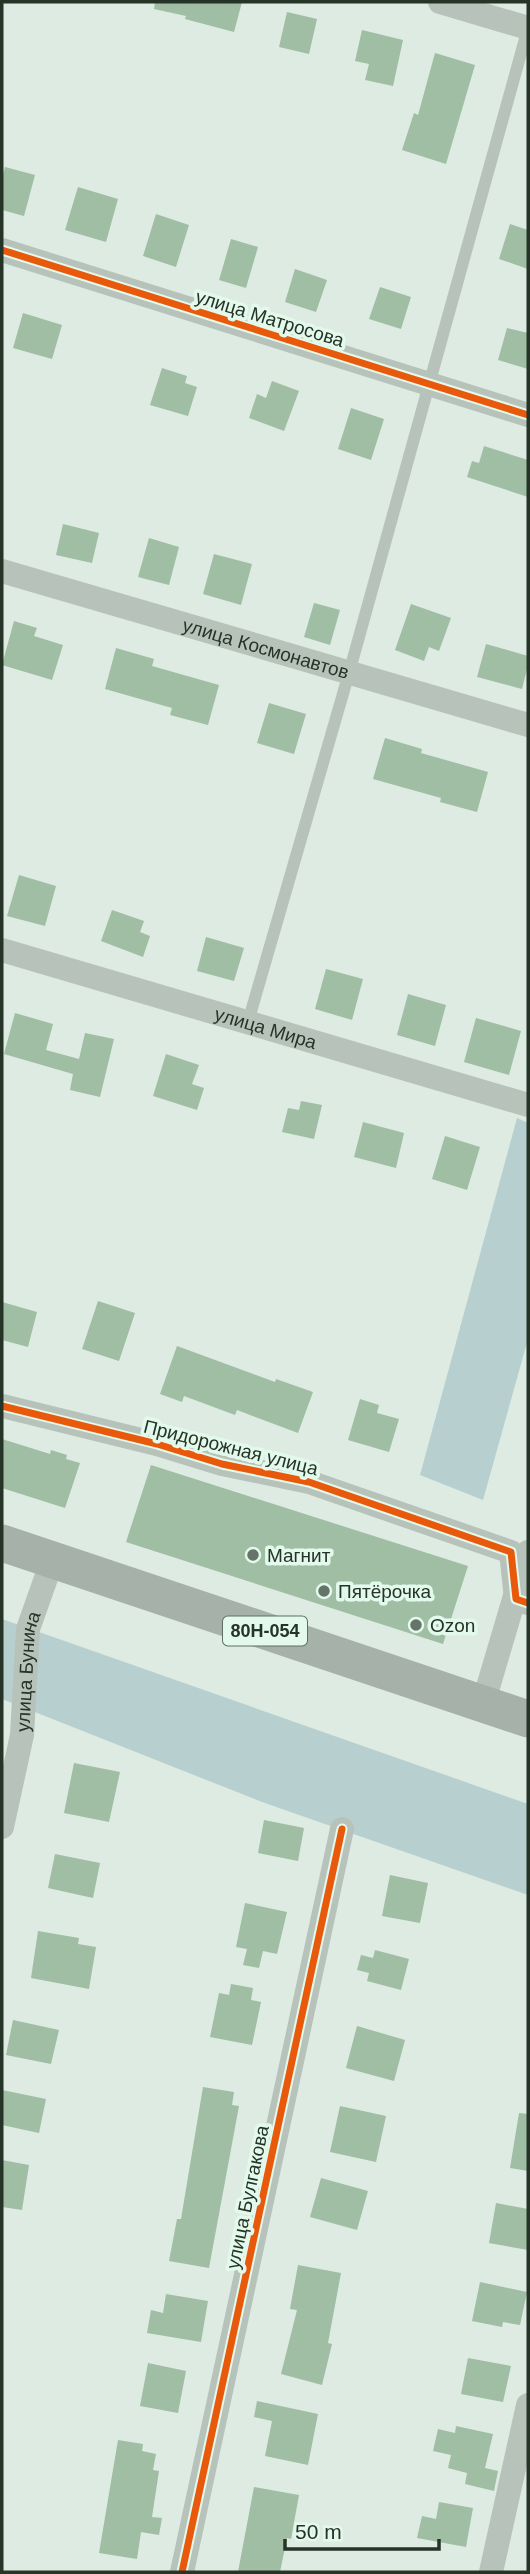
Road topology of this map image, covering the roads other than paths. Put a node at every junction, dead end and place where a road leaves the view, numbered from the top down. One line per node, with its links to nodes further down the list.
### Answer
1 (440, 2): 2 (street)
2 (528, 28): 4 (lane)
3 (2, 250): 4 (street, улица Матросова)
4 (429, 384): 5 (street, улица Матросова); 7 (lane)
5 (528, 415)
6 (2, 571): 7 (street, улица Космонавтов)
7 (349, 673): 8 (street, улица Космонавтов); 10 (lane)
8 (528, 725)
9 (2, 950): 10 (street, улица Мира)
10 (248, 1022): 11 (street, улица Мира)
11 (528, 1105)
12 (2, 1406): 16 (street, Придорожная улица)
13 (2, 1543): 15 (main road, 80Н-054)
14 (528, 1552): 16 (street)
15 (52, 1561): 17 (main road, 80Н-054); 19 (street, улица Бунина)
16 (522, 1602): 17 (street)
17 (483, 1704): 18 (main road, 80Н-054)
18 (528, 1719)
19 (2, 1827)
20 (342, 1829): 22 (street, улица Булгакова)
21 (528, 2406): 23 (street)
22 (182, 2572)
23 (491, 2572)

